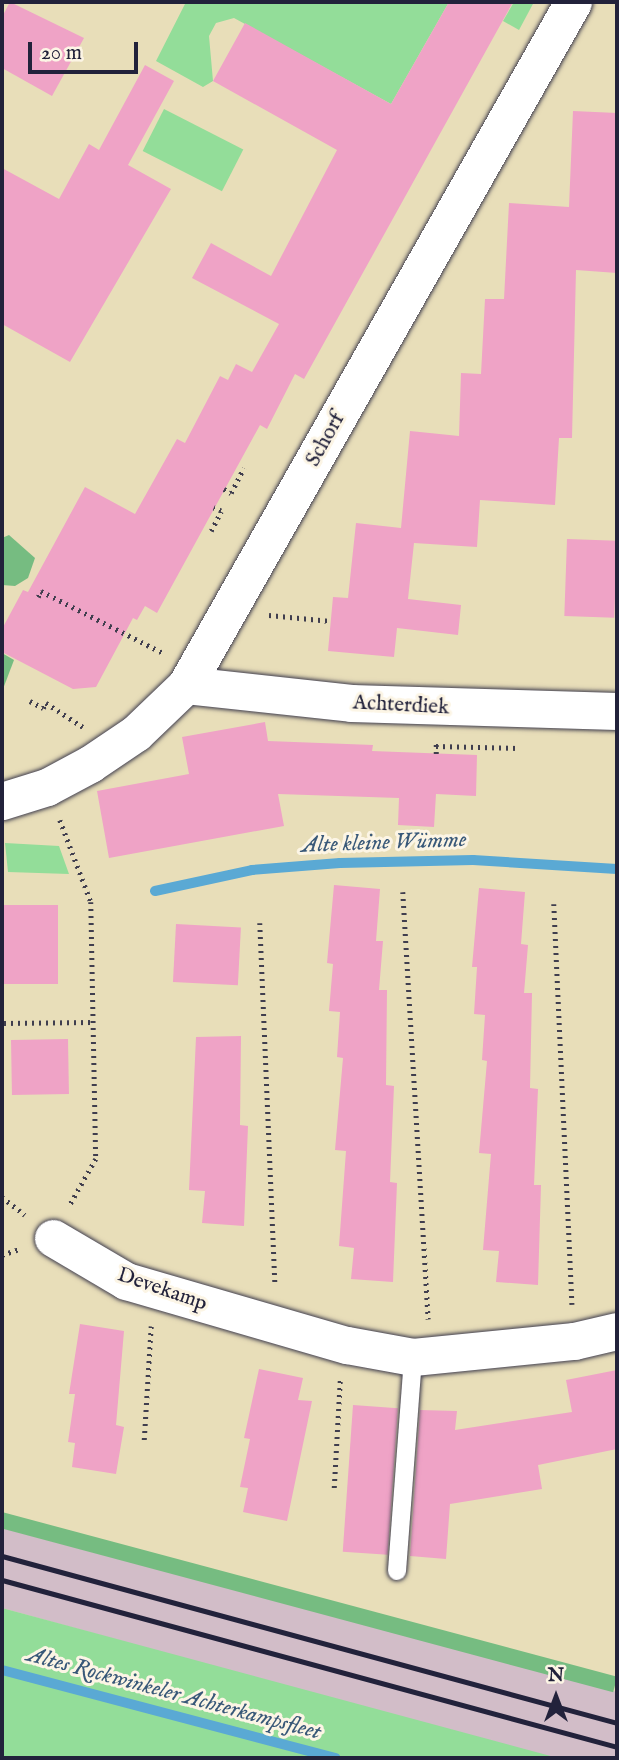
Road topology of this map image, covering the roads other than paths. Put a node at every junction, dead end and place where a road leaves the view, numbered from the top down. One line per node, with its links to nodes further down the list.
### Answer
1 (573, 2): 2 (street, Schorf)
2 (191, 678): 3 (street, Achterdiek); 4 (street, Schorf)
3 (617, 711)
4 (2, 801)
5 (53, 1238): 7 (street, Devekamp)
6 (617, 1331): 7 (street, Devekamp)
7 (422, 1356): 8 (lane)
8 (397, 1572)

